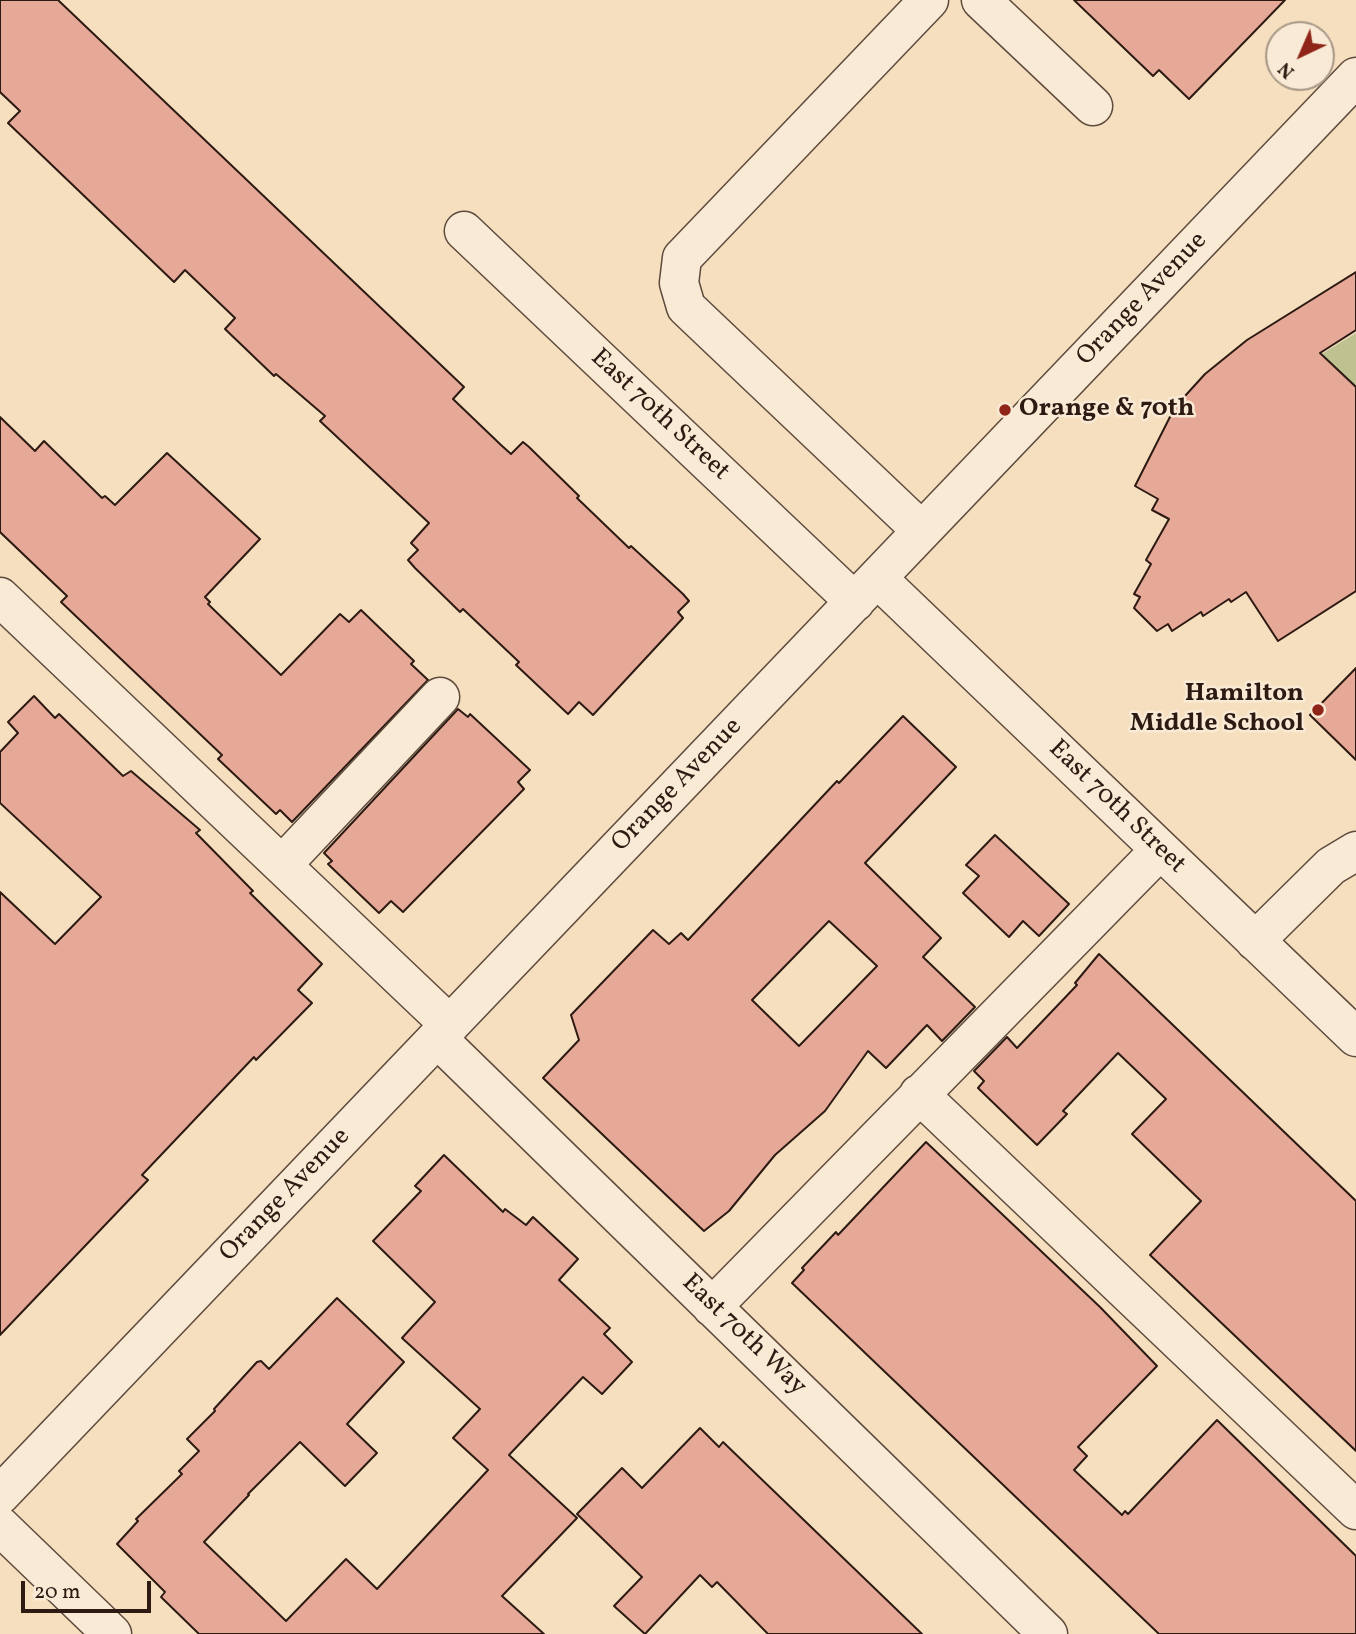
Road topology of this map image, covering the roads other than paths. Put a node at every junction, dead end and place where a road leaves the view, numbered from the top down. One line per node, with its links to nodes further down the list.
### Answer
1 (929, 0): 6 (street)
2 (981, 0): 4 (street)
3 (1356, 77): 6 (street, Orange Avenue)
4 (1093, 106)
5 (464, 231): 7 (street, East 70th Street)
6 (922, 531): 7 (street, Orange Avenue)
7 (866, 590): 10 (street, East 70th Street); 14 (street, Orange Avenue)
8 (0, 597): 12 (street, East 70th Way)
9 (440, 697): 12 (street)
10 (1160, 849): 13 (street, East 70th Street); 16 (street)
11 (1356, 851): 13 (street)
12 (282, 865): 14 (street, East 70th Way)
13 (1255, 941): 15 (street, East 70th Street)
14 (444, 1032): 17 (street, East 70th Way); 18 (street, Orange Avenue)
15 (1356, 1037)
16 (919, 1094): 17 (street); 19 (street)
17 (712, 1307): 22 (street, East 70th Way)
18 (0, 1495)
19 (1356, 1510)
20 (0, 1526): 21 (street)
21 (113, 1634)
22 (1048, 1634)

